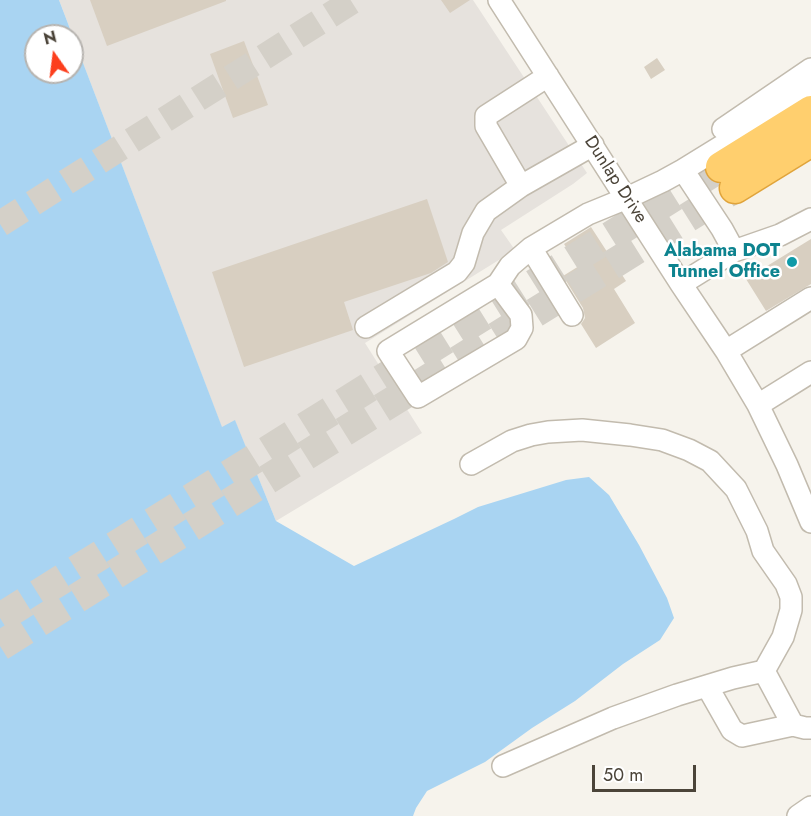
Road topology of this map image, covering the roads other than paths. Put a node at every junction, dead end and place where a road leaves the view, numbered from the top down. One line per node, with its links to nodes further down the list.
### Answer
1 (499, 0): 3 (street, Dunlap Drive)
2 (811, 69): 8 (street)
3 (548, 76): 7 (street, Dunlap Drive); 9 (street)
4 (811, 89): 8 (street)
5 (811, 111): 6 (highway)
6 (811, 141)
7 (592, 145): 9 (street); 10 (street, Dunlap Drive)
8 (683, 170): 10 (street); 13 (street)
9 (520, 186): 18 (street)
10 (627, 198): 12 (street); 15 (street, Dunlap Drive)
11 (811, 219): 13 (street)
12 (531, 248): 14 (street); 17 (street)
13 (734, 251): 15 (street)
14 (498, 284): 14 (street)
15 (681, 284): 19 (street, Dunlap Drive)
16 (811, 298): 19 (street)
17 (572, 315)
18 (366, 327)
19 (726, 351): 21 (street, Dunlap Drive)
20 (811, 372): 21 (street)
21 (759, 405): 23 (street, Dunlap Drive)
22 (471, 464): 24 (street)
23 (811, 522)
24 (764, 671): 25 (street); 26 (street)
25 (706, 686): 26 (street); 27 (street)
26 (802, 727)
27 (503, 766)
28 (811, 807): 29 (street)
29 (798, 816)

